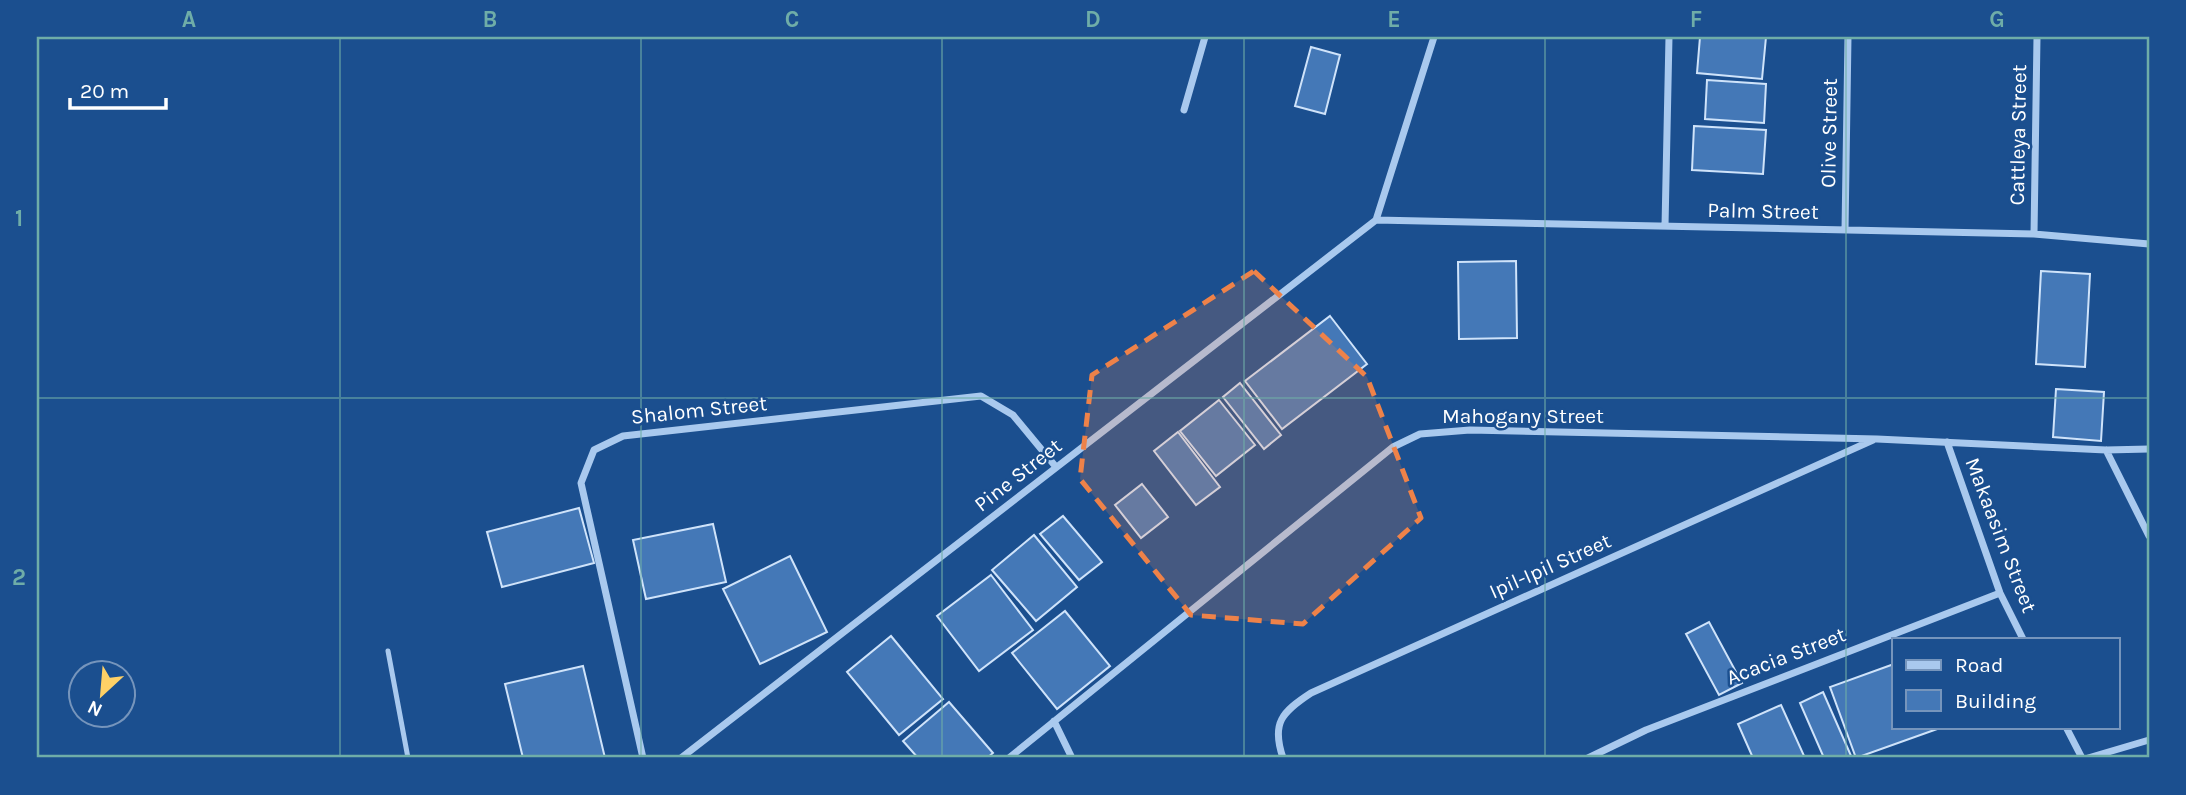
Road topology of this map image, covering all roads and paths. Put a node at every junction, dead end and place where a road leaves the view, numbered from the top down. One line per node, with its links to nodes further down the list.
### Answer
1 (1205, 37): 6 (street)
2 (1434, 37): 7 (street)
3 (1669, 37): 8 (street)
4 (1848, 37): 9 (street, Olive Street)
5 (2037, 37): 10 (street, Cattleya Street)
6 (1184, 110)
7 (1376, 220): 8 (street, Palm Street); 16 (street, Pine Street)
8 (1665, 226): 9 (street, Palm Street)
9 (1845, 230): 10 (street, Palm Street)
10 (2034, 234): 11 (street, Palm Street)
11 (2149, 244)
12 (1877, 439): 13 (street, Mahogany Street); 21 (street, Mahogany Street); 29 (street, Ipil-Ipil Street)
13 (1947, 442): 15 (street, Mahogany Street); 18 (street, Makaasim Street)
14 (2149, 449): 15 (street, Mahogany Street)
15 (2106, 450): 17 (street)
16 (1056, 467): 25 (street, Shalom Street); 26 (street, Pine Street)
17 (2149, 536)
18 (2000, 593): 19 (street, Makaasim Street); 30 (street, Acacia Street)
19 (2022, 638)
20 (388, 651): 24 (lane)
21 (1054, 721): 27 (street, Mahogany Street); 28 (street)
22 (2067, 728): 31 (street)
23 (2149, 740): 32 (street)
24 (408, 758)
25 (643, 758)
26 (681, 758)
27 (1009, 758)
28 (1072, 758)
29 (1283, 758)
30 (1588, 758)
31 (2082, 758)
32 (2088, 758)

